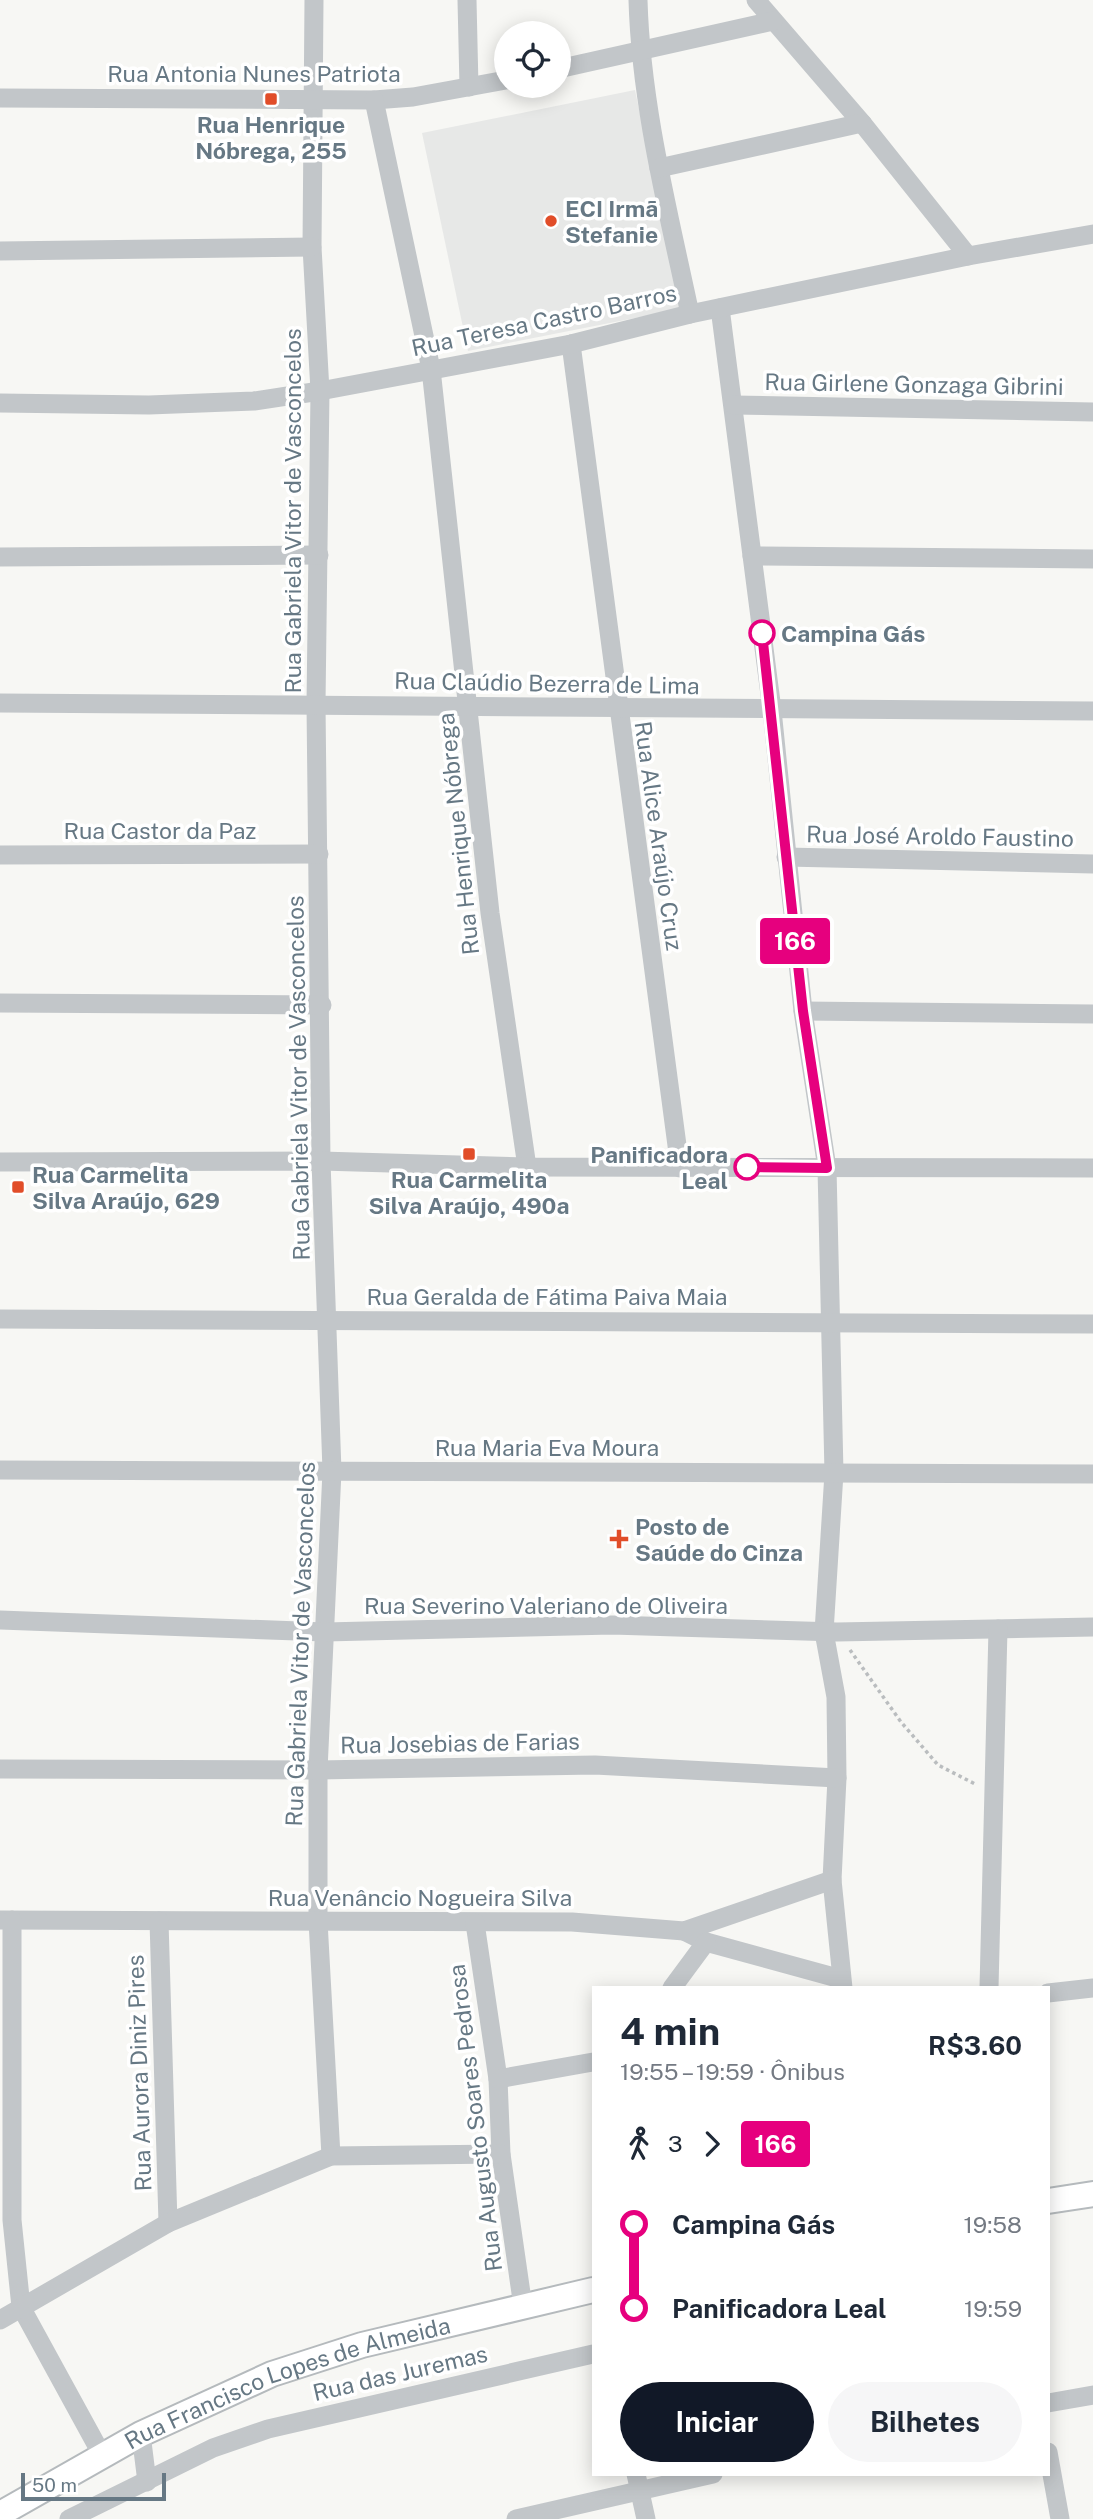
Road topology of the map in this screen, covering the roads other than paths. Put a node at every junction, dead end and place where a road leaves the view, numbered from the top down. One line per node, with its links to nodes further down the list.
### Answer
1 (314, 0): 11 (street, Rua Gabriela Vitor de Vasconcelos)
2 (467, 0): 9 (street)
3 (638, 0): 6 (street)
4 (756, 0): 5 (street)
5 (773, 21): 6 (street); 13 (street)
6 (639, 53): 7 (street); 14 (street)
7 (571, 66)
8 (494, 82): 9 (street, Rua Antonia Nunes Patriota)
9 (469, 87): 12 (street, Rua Antonia Nunes Patriota)
10 (0, 98): 11 (street, Rua Antonia Nunes Patriota)
11 (313, 99): 12 (street, Rua Antonia Nunes Patriota); 16 (street, Rua Gabriela Vitor de Vasconcelos)
12 (374, 100): 22 (street, Rua Henrique Nóbrega)
13 (862, 124): 14 (street); 18 (street)
14 (659, 168): 20 (street)
15 (1093, 234): 18 (street, Rua Teresa Castro Barros)
16 (312, 247): 17 (street); 23 (street, Rua Gabriela Vitor de Vasconcelos)
17 (0, 251)
18 (968, 256): 19 (street, Rua Teresa Castro Barros)
19 (720, 308): 20 (street, Rua Teresa Castro Barros); 25 (street)
20 (690, 314): 21 (street, Rua Teresa Castro Barros)
21 (571, 344): 22 (street, Rua Teresa Castro Barros); 34 (street, Rua Alice Araújo Cruz)
22 (431, 369): 23 (street, Rua Teresa Castro Barros); 33 (street, Rua Henrique Nóbrega)
23 (320, 391): 24 (street, Rua Teresa Castro Barros); 27 (street, Rua Gabriela Vitor de Vasconcelos)
24 (0, 403)
25 (734, 405): 26 (street, Rua Girlene Gonzaga Gibrini); 28 (street)
26 (1093, 411)
27 (319, 555): 29 (street); 32 (street, Rua Gabriela Vitor de Vasconcelos)
28 (752, 556): 30 (street); 35 (street)
29 (0, 557)
30 (1093, 559)
31 (0, 703): 32 (street, Rua Claúdio Bezerra de Lima)
32 (316, 704): 33 (street, Rua Claúdio Bezerra de Lima); 37 (street, Rua Gabriela Vitor de Vasconcelos)
33 (470, 705): 34 (street, Rua Claúdio Bezerra de Lima); 47 (street, Rua Henrique Nóbrega)
34 (617, 709): 35 (street, Rua Claúdio Bezerra de Lima); 48 (street, Rua Alice Araújo Cruz)
35 (772, 710): 36 (street, Rua Claúdio Bezerra de Lima); 39 (street)
36 (1093, 711)
37 (319, 854): 38 (street, Rua Castor da Paz); 42 (street, Rua Gabriela Vitor de Vasconcelos)
38 (0, 855)
39 (786, 857): 40 (street, Rua José Aroldo Faustino); 43 (street)
40 (1093, 864)
41 (0, 1003): 42 (street)
42 (322, 1005): 45 (street, Rua Gabriela Vitor de Vasconcelos)
43 (803, 1011): 44 (street); 49 (street)
44 (1093, 1014)
45 (321, 1161): 46 (street); 47 (street); 52 (street, Rua Gabriela Vitor de Vasconcelos)
46 (0, 1162)
47 (527, 1167): 48 (street)
48 (680, 1168): 49 (street)
49 (827, 1168): 50 (street); 53 (street)
50 (1093, 1168)
51 (0, 1319): 52 (street, Rua Geralda de Fátima Paiva Maia)
52 (326, 1319): 53 (street, Rua Geralda de Fátima Paiva Maia); 56 (street, Rua Gabriela Vitor de Vasconcelos)
53 (832, 1323): 54 (street, Rua Geralda de Fátima Paiva Maia); 57 (street)
54 (1093, 1324)
55 (0, 1470): 56 (street, Rua Maria Eva Moura)
56 (332, 1471): 57 (street, Rua Maria Eva Moura); 62 (street, Rua Gabriela Vitor de Vasconcelos)
57 (834, 1473): 58 (street, Rua Maria Eva Moura); 63 (street)
58 (1093, 1474)
59 (0, 1620): 62 (street, Rua Severino Valeriano de Oliveira)
60 (1093, 1627): 61 (street, Rua Severino Valeriano de Oliveira)
61 (998, 1629): 63 (street, Rua Severino Valeriano de Oliveira); 76 (street)
62 (325, 1632): 63 (street, Rua Severino Valeriano de Oliveira); 65 (street, Rua Gabriela Vitor de Vasconcelos)
63 (830, 1632): 66 (street)
64 (0, 1769): 65 (street, Rua Josebias de Farias)
65 (318, 1770): 66 (street, Rua Josebias de Farias); 70 (street, Rua Gabriela Vitor de Vasconcelos)
66 (837, 1778): 67 (street)
67 (832, 1880): 72 (street, Rua Venâncio Nogueira Silva); 74 (street)
68 (6, 1920): 69 (street, Rua Venâncio Nogueira Silva); 80 (street)
69 (159, 1921): 70 (street, Rua Venâncio Nogueira Silva); 87 (street, Rua Aurora Diniz Pires)
70 (318, 1921): 71 (street, Rua Venâncio Nogueira Silva); 83 (street, Rua Gabriela Vitor de Vasconcelos)
71 (475, 1923): 72 (street, Rua Venâncio Nogueira Silva); 81 (street, Rua Augusto Soares Pedrosa)
72 (684, 1931): 73 (street)
73 (706, 1942): 74 (street); 75 (street)
74 (842, 1984)
75 (673, 1986)
76 (989, 1986)
77 (1093, 1989): 78 (street)
78 (1050, 1993)
79 (592, 2062): 81 (street)
80 (6, 2070): 86 (street)
81 (498, 2079): 82 (street, Rua Augusto Soares Pedrosa)
82 (500, 2154): 83 (street); 90 (street, Rua Augusto Soares Pedrosa)
83 (331, 2156): 87 (street)
84 (1093, 2194): 85 (main road)
85 (1050, 2202)
86 (6, 2220): 89 (street)
87 (168, 2223): 89 (street)
88 (592, 2290): 90 (main road, Rua Francisco Lopes de Almeida)
89 (22, 2307): 91 (street); 96 (street)
90 (523, 2307): 95 (main road, Rua Francisco Lopes de Almeida)
91 (0, 2320)
92 (592, 2354): 99 (street, Rua das Juremas)
93 (1093, 2395): 94 (street)
94 (1050, 2403)
95 (141, 2434): 96 (main road, Rua Francisco Lopes de Almeida); 99 (street)
96 (102, 2455): 101 (main road, Rua Francisco Lopes de Almeida)
97 (1050, 2463): 105 (street)
98 (694, 2476): 100 (street)
99 (147, 2482): 102 (street, Rua das Juremas)
100 (638, 2482): 103 (street); 104 (street)
101 (0, 2514)
102 (69, 2519)
103 (516, 2519)
104 (646, 2519)
105 (1060, 2519)

